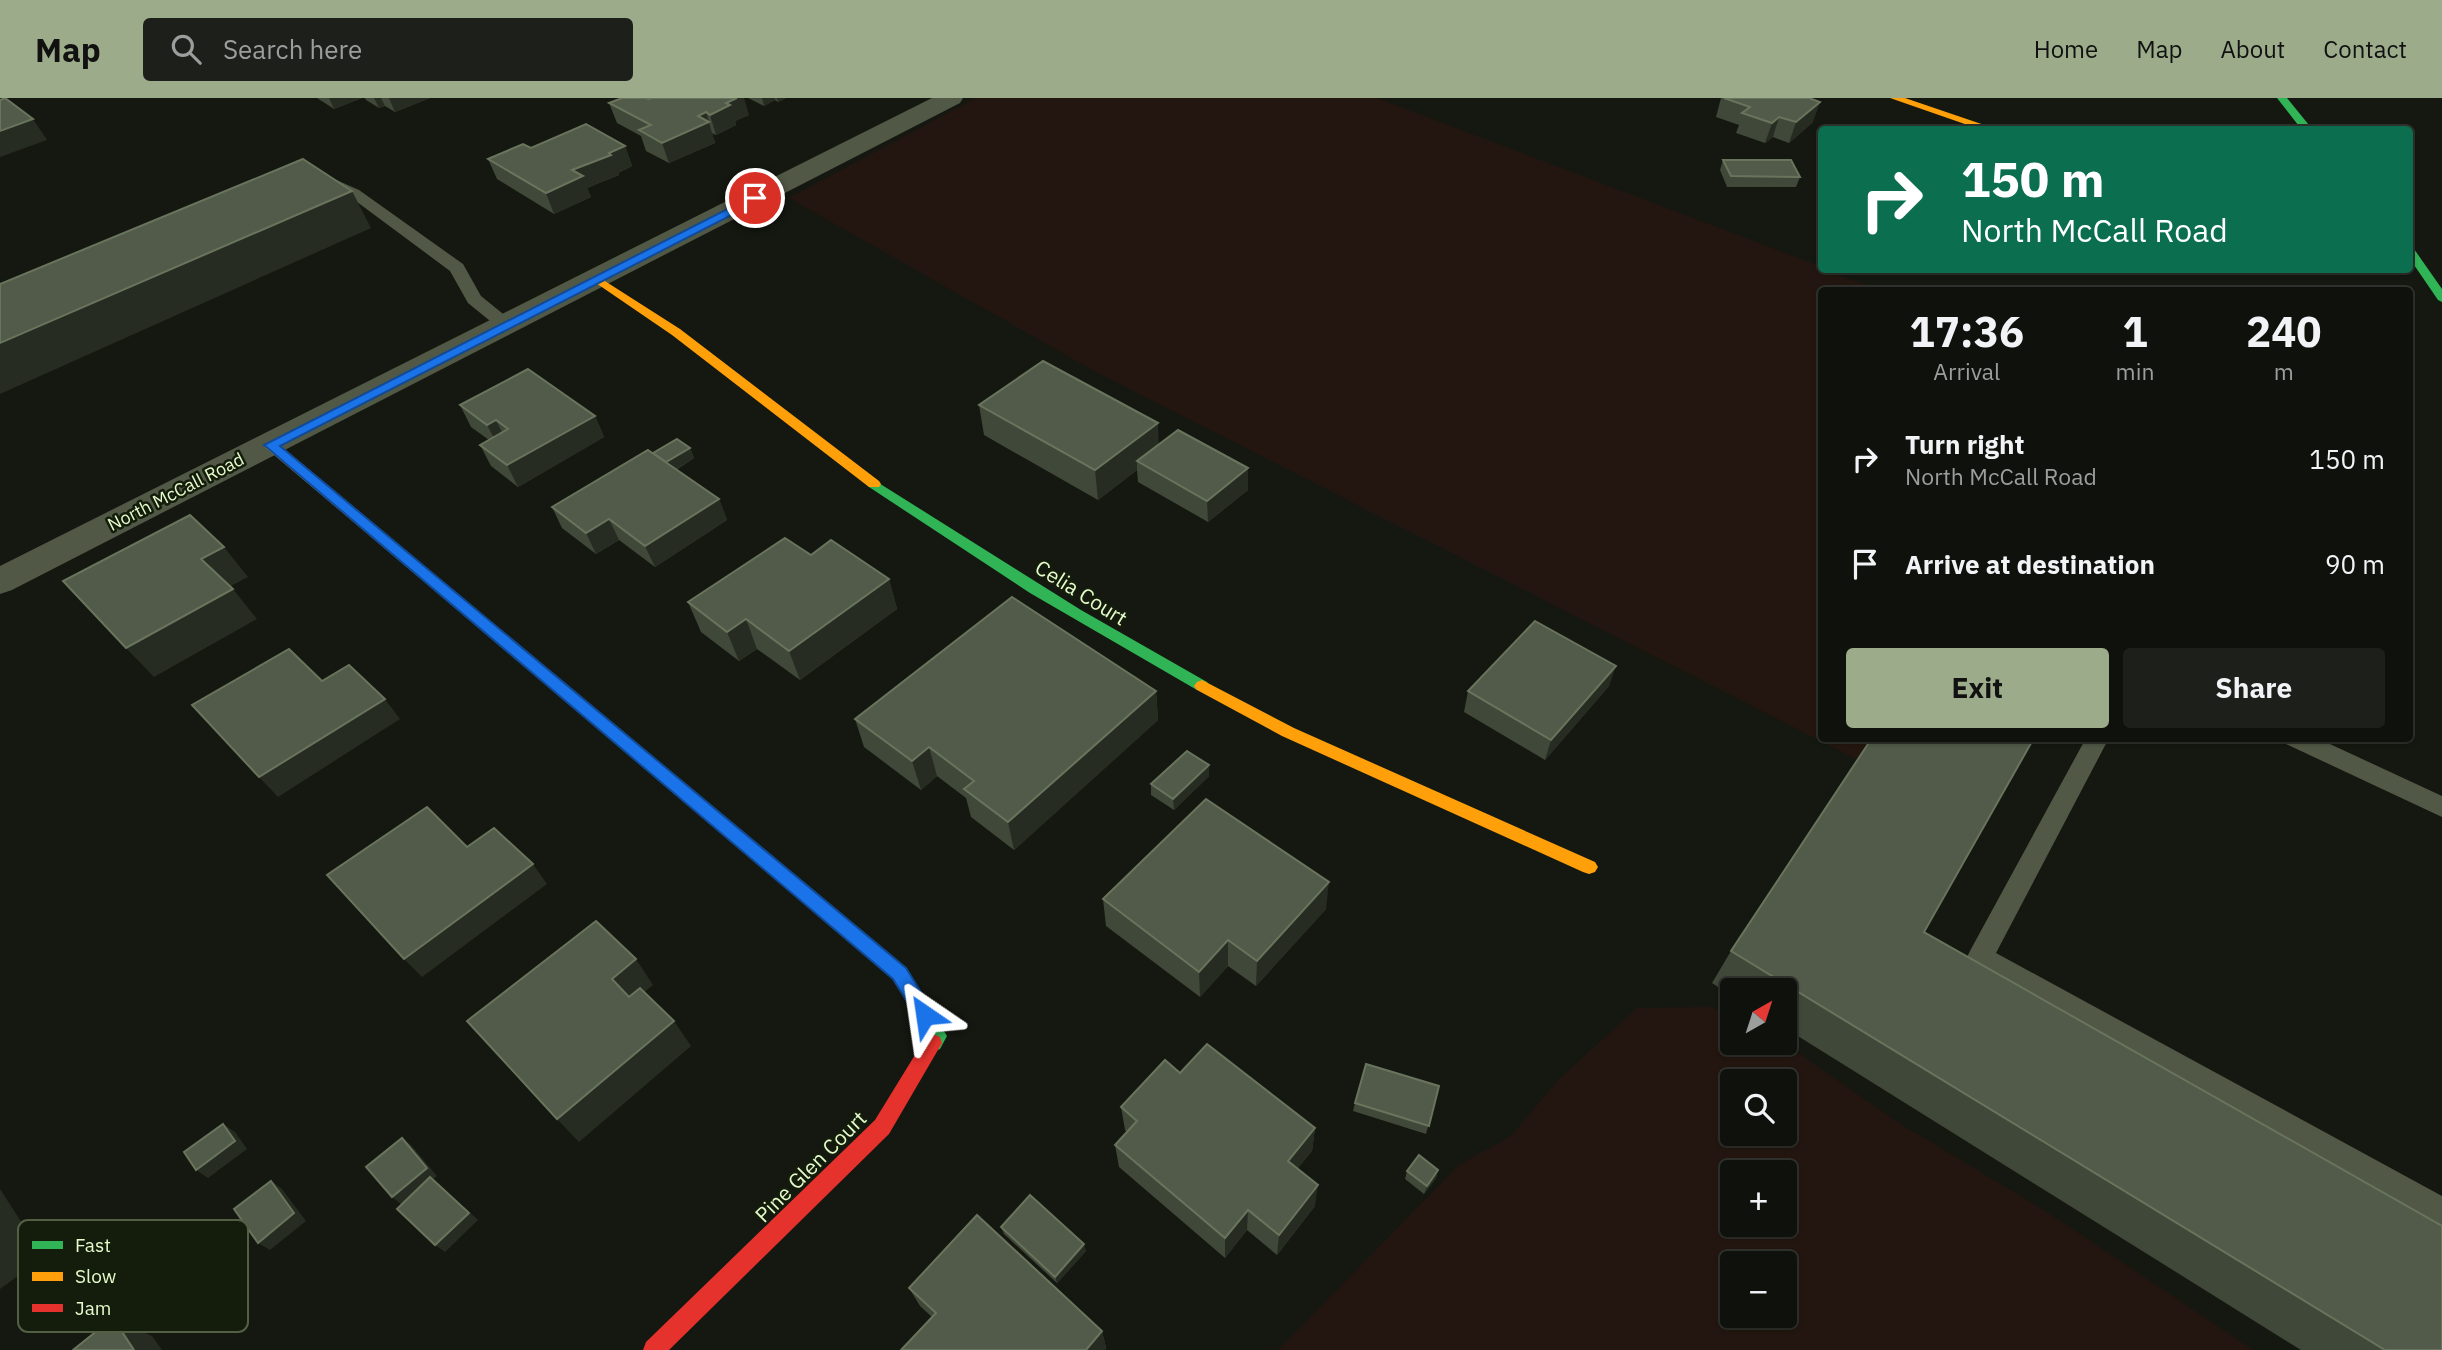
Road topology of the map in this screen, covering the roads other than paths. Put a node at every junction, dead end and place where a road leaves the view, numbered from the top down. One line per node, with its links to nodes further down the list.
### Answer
1 (951, 98): 8 (street, North McCall Road)
2 (1895, 98): 4 (street)
3 (2282, 98): 5 (street)
4 (1982, 126)
5 (2305, 126)
6 (304, 176): 10 (lane)
7 (2421, 263): 9 (street)
8 (597, 279): 10 (street, North McCall Road); 16 (street, Celia Court)
9 (2442, 298)
10 (506, 325): 11 (street, North McCall Road)
11 (271, 445): 12 (street, North McCall Road); 18 (street, Pine Glen Court)
12 (0, 581)
13 (2096, 742): 17 (lane)
14 (2303, 742): 15 (lane)
15 (2442, 807)
16 (1589, 867)
17 (2442, 1212)
18 (654, 1350)

